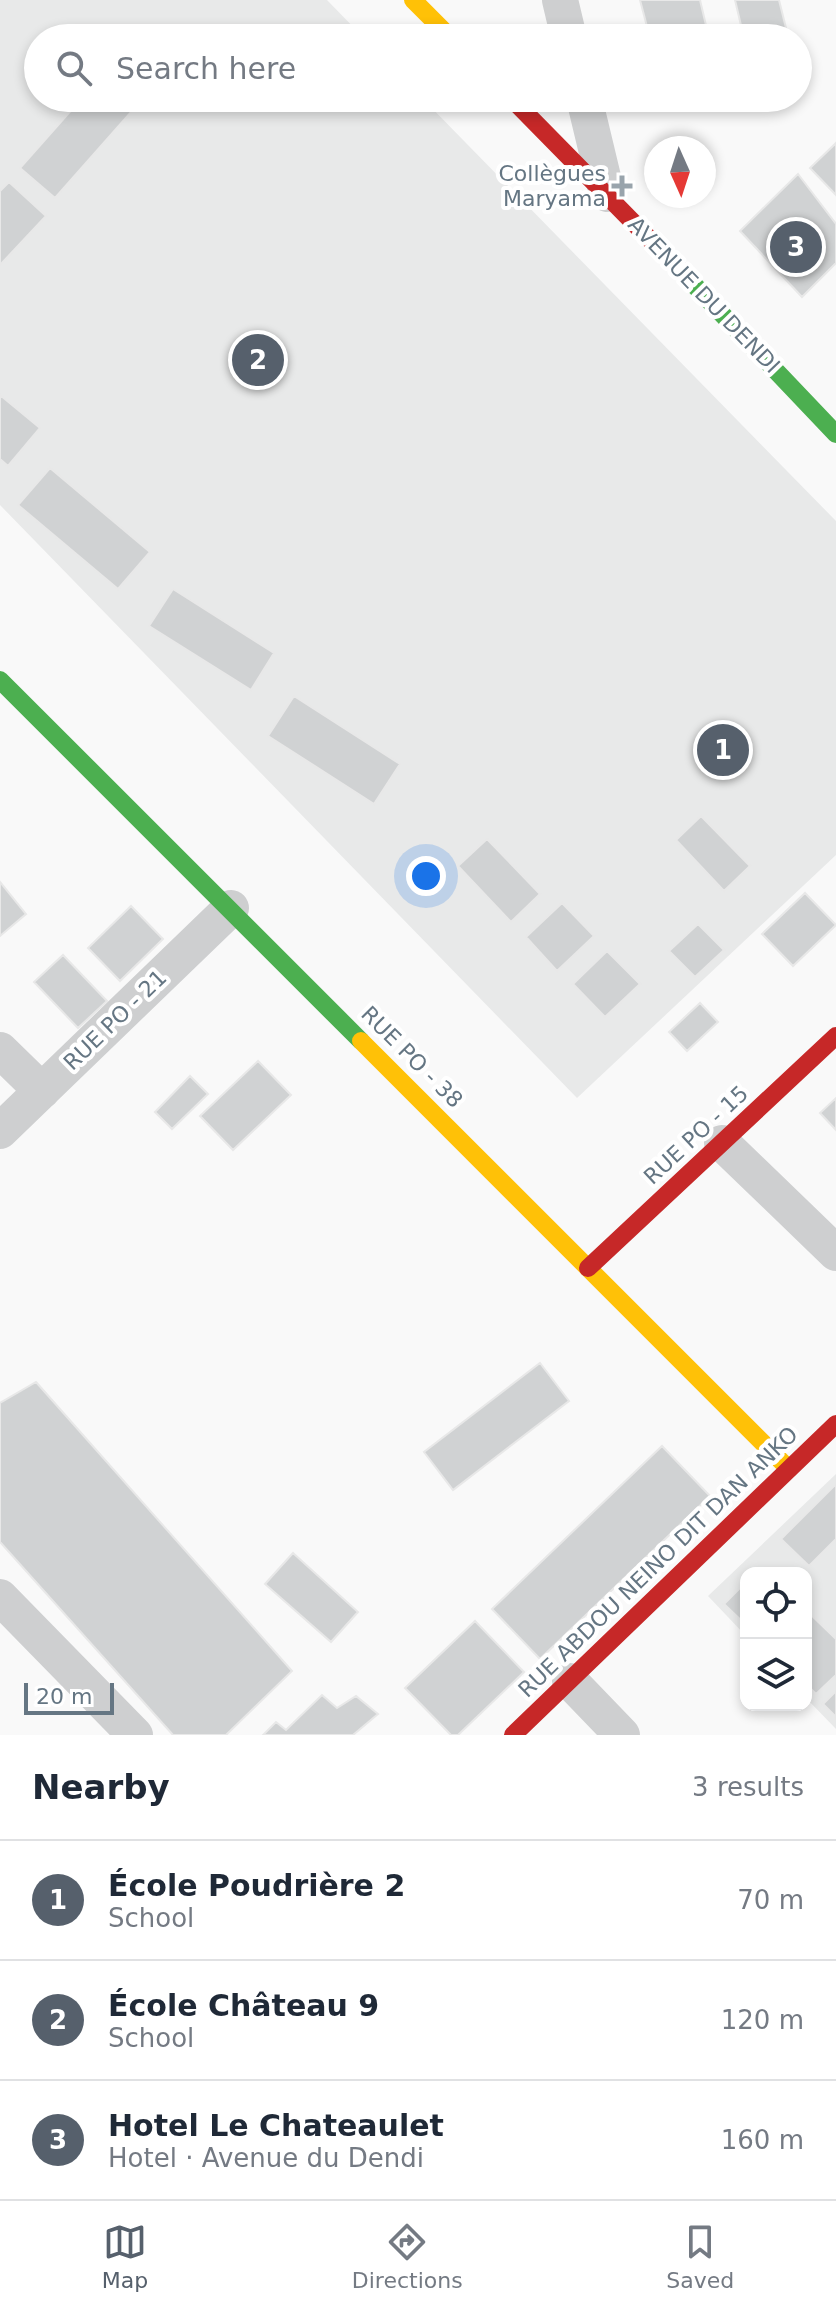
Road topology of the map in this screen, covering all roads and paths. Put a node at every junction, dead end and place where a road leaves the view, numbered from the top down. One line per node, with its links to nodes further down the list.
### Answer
1 (413, 0): 3 (street)
2 (560, 0): 4 (street)
3 (437, 24)
4 (566, 24)
5 (525, 112): 7 (street, AVENUE DU DENDI)
6 (587, 112): 7 (street)
7 (607, 194): 8 (street, AVENUE DU DENDI)
8 (836, 434)
9 (0, 680): 10 (street, RUE PO - 38)
10 (231, 908): 13 (street, RUE PO - 21); 17 (street, RUE PO - 38)
11 (836, 1036): 15 (street, RUE PO - 15)
12 (0, 1050): 13 (street)
13 (42, 1091): 14 (street, RUE PO - 21)
14 (0, 1131)
15 (722, 1143): 16 (street); 17 (street, RUE PO - 15)
16 (836, 1253)
17 (588, 1268): 19 (street, RUE PO - 38)
18 (836, 1424): 19 (street, RUE ABDOU NEINO DIT DAN ANKO)
19 (789, 1469): 21 (street, RUE ABDOU NEINO DIT DAN ANKO)
20 (0, 1597): 22 (street)
21 (570, 1681): 23 (street, RUE ABDOU NEINO DIT DAN ANKO); 24 (street)
22 (135, 1735)
23 (513, 1735)
24 (622, 1735)

